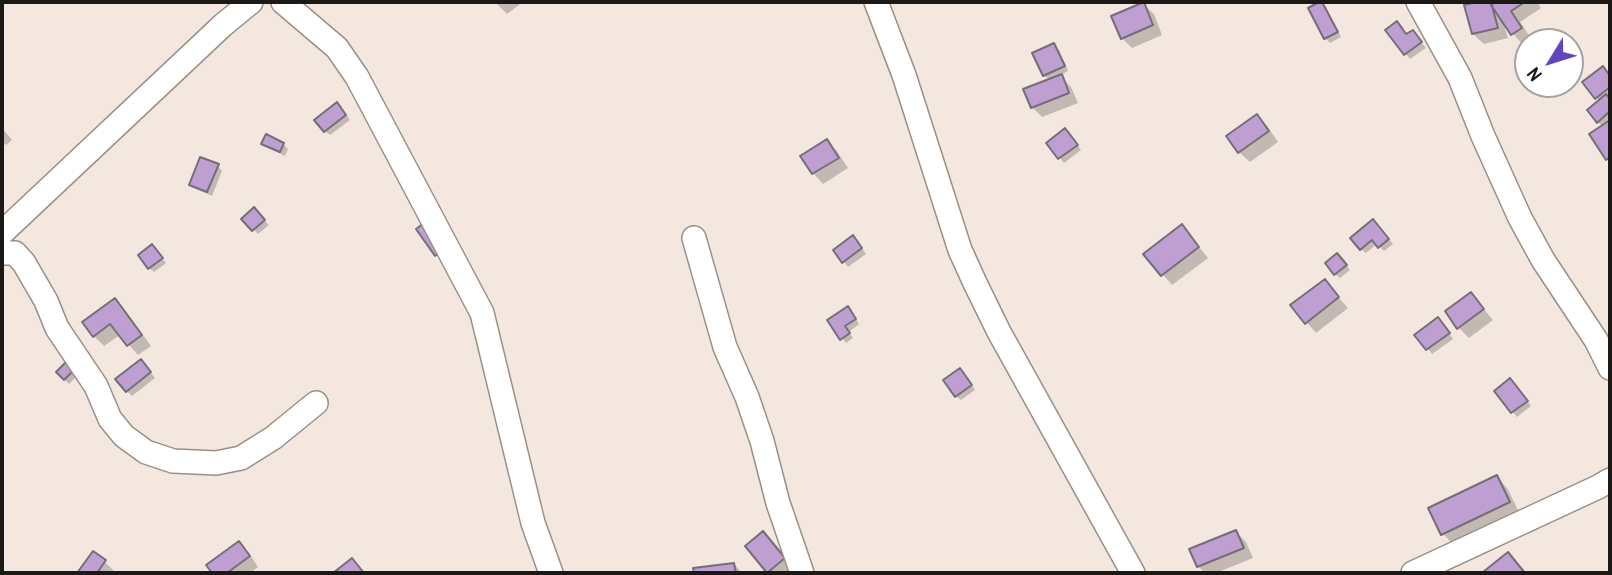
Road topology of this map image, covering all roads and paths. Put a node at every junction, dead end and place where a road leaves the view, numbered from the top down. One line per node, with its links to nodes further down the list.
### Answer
1 (251, 2): 5 (street)
2 (283, 2): 11 (street)
3 (876, 2): 13 (street)
4 (1418, 2): 8 (street)
5 (2, 233)
6 (694, 238): 12 (street)
7 (2, 253): 9 (street)
8 (1610, 368)
9 (316, 404)
10 (1610, 480): 14 (street)
11 (551, 573)
12 (802, 573)
13 (1133, 573)
14 (1413, 573)

